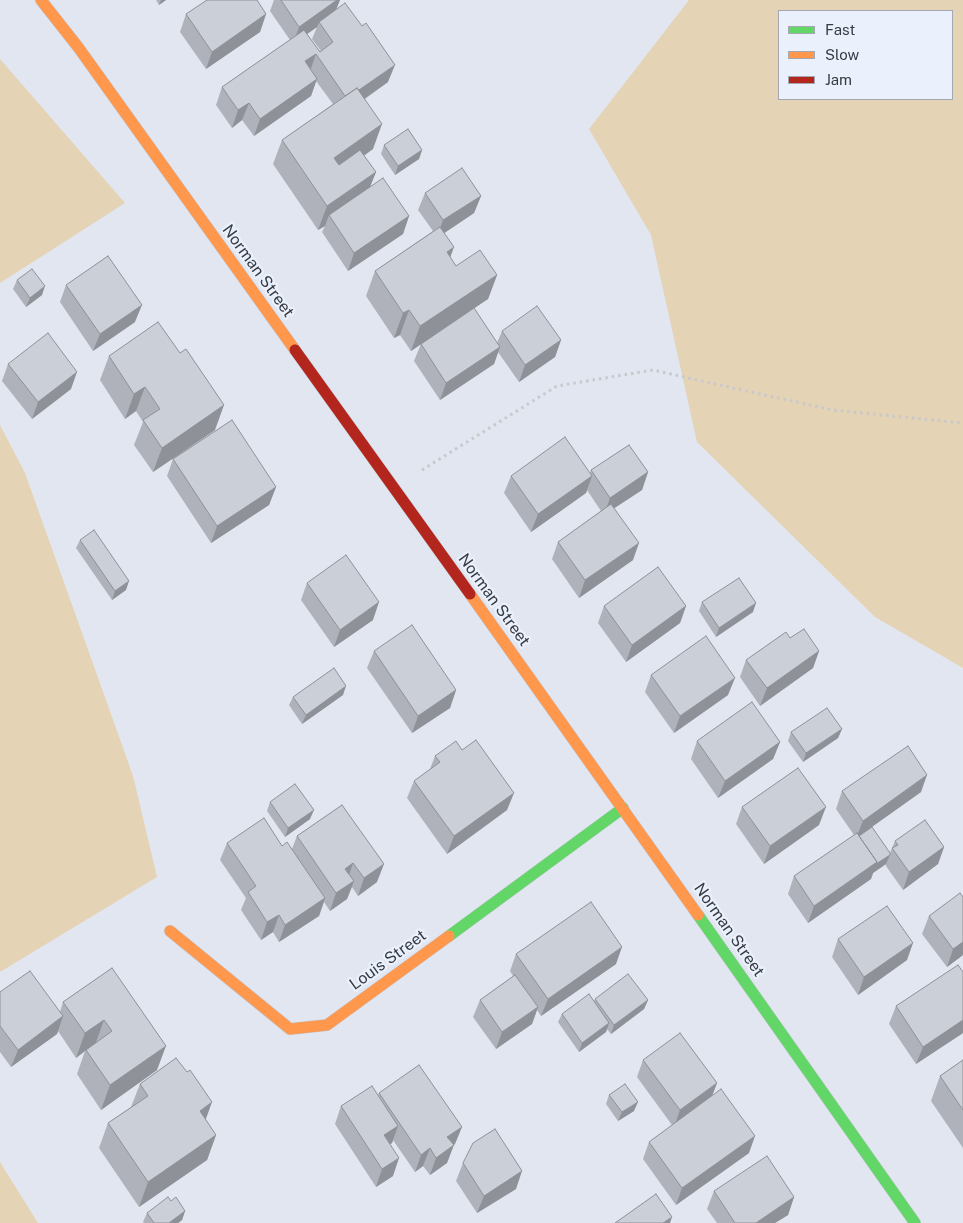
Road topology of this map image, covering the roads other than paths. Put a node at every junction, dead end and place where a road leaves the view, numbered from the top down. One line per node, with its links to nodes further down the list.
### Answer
1 (41, 0): 2 (street, Norman Street)
2 (623, 808): 3 (street, Louis Street); 4 (street, Norman Street)
3 (170, 931)
4 (915, 1223)

